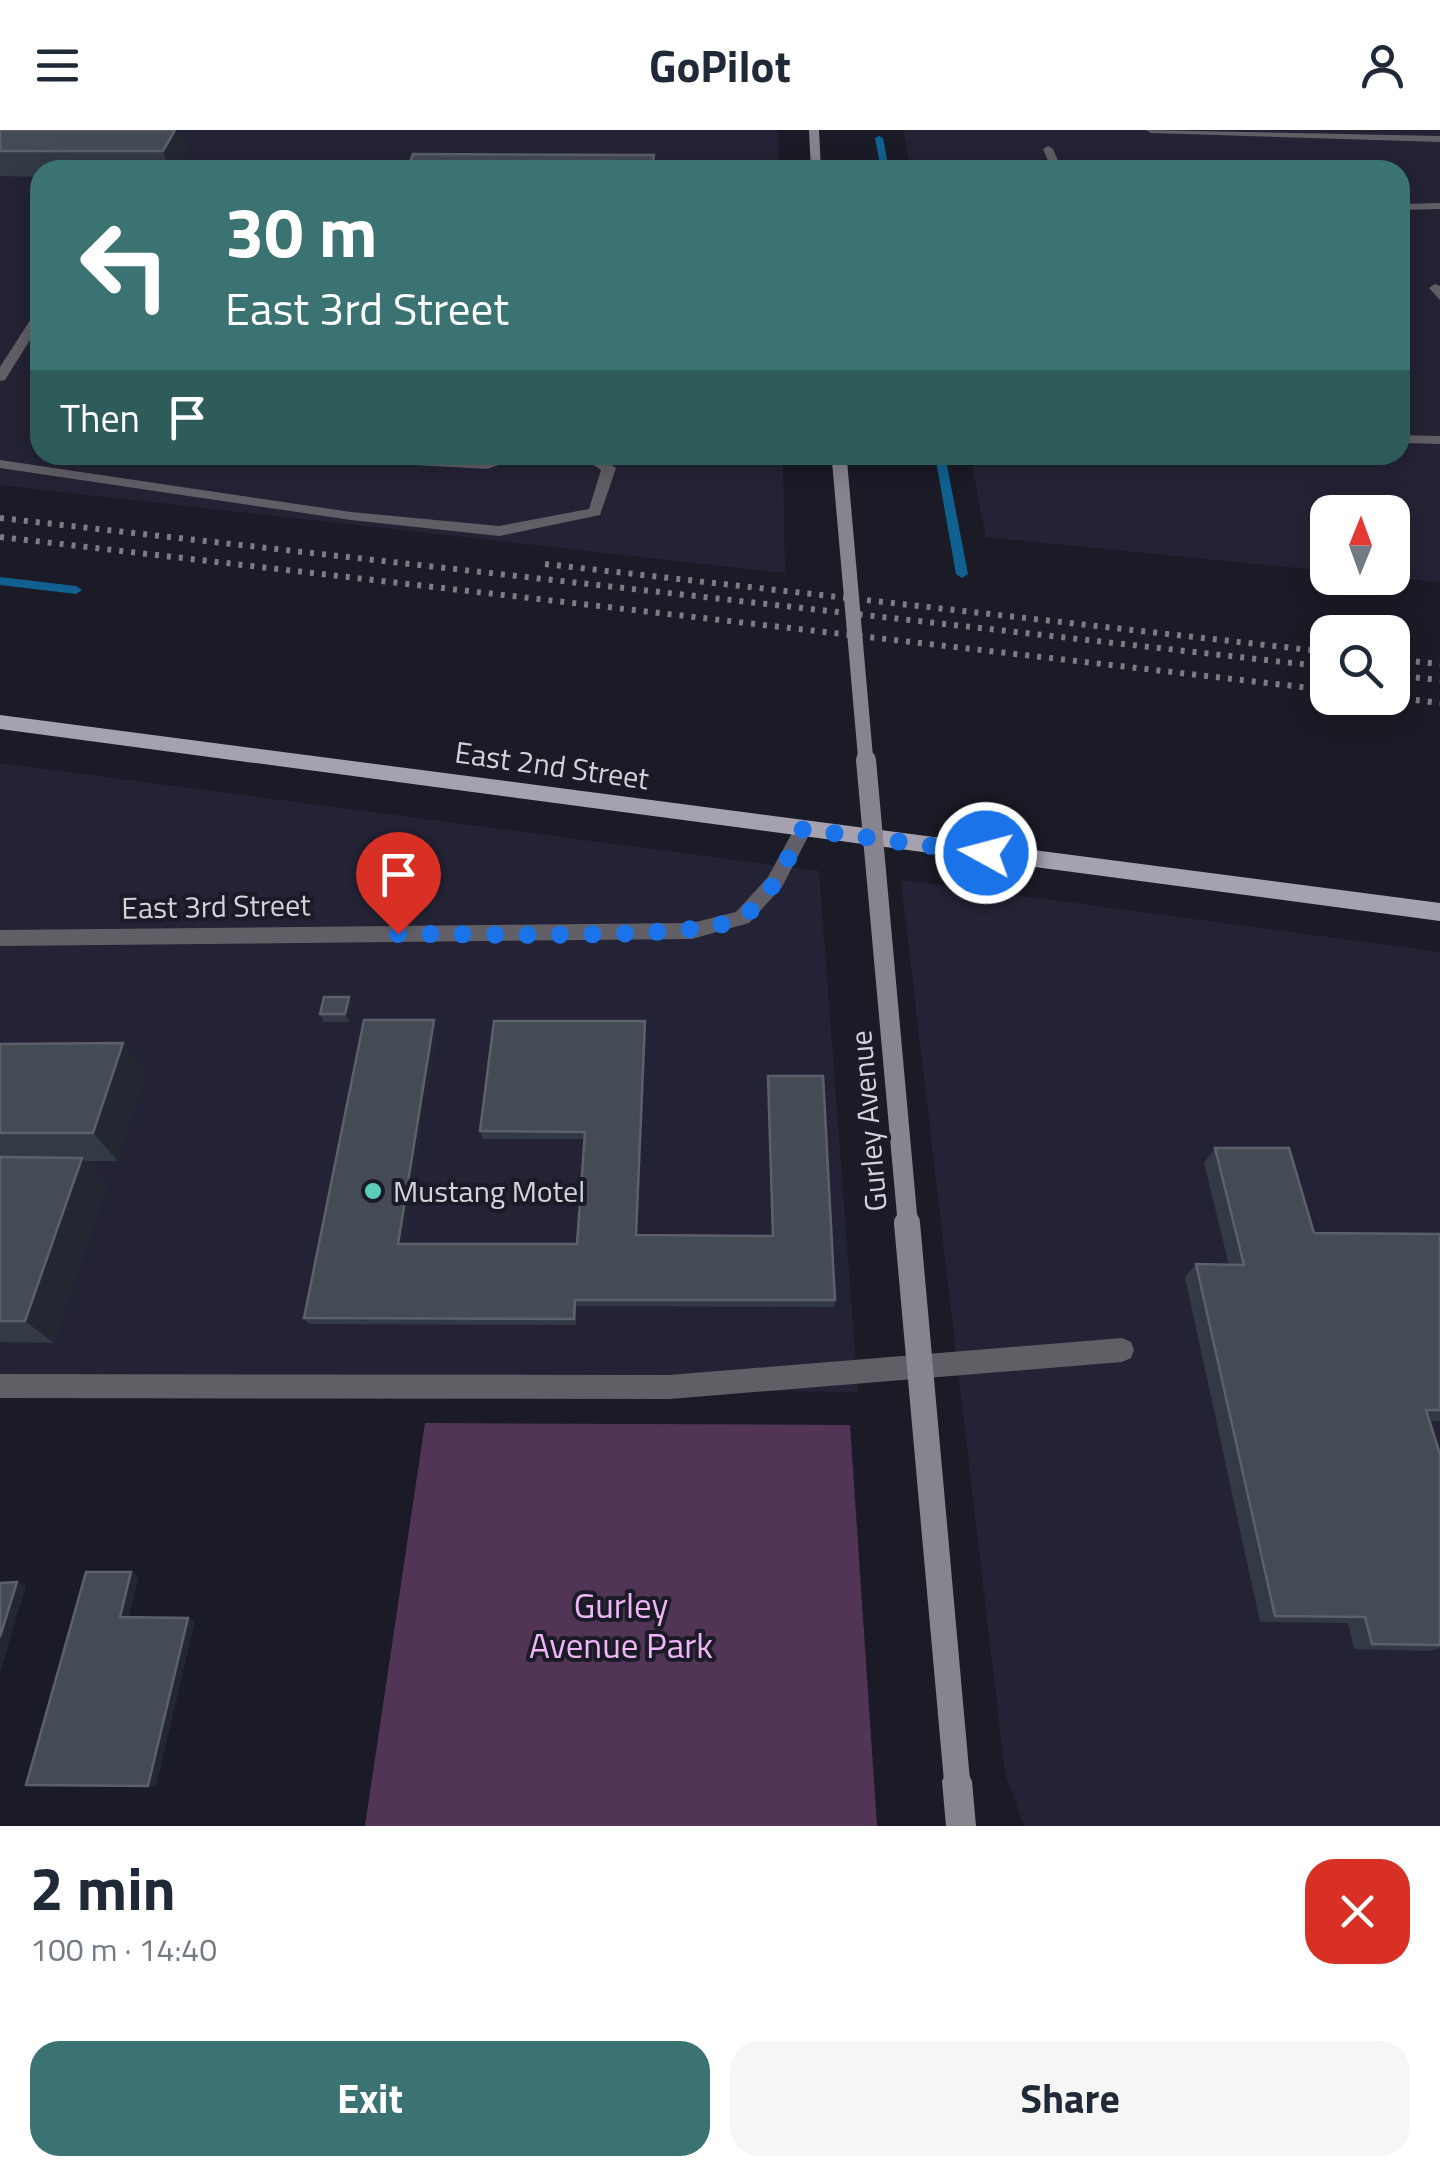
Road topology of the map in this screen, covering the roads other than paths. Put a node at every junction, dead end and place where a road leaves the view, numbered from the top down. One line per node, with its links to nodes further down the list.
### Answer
1 (814, 130): 5 (street)
2 (1151, 130): 3 (street)
3 (1440, 138)
4 (1048, 149): 6 (street)
5 (816, 160)
6 (1053, 160)
7 (1440, 206): 8 (street)
8 (1410, 207)
9 (30, 330): 10 (street)
10 (0, 378)
11 (1410, 438): 12 (street)
12 (1440, 440)
13 (0, 464): 14 (street)
14 (604, 465)
15 (840, 465): 22 (street, Gurley Avenue, bridge)
16 (0, 722): 17 (main road, East 2nd Street)
17 (803, 829): 18 (main road, East 2nd Street); 19 (street, East 3rd Street)
18 (1440, 912)
19 (0, 938)
20 (1122, 1350): 21 (street)
21 (0, 1386)
22 (961, 1826)

